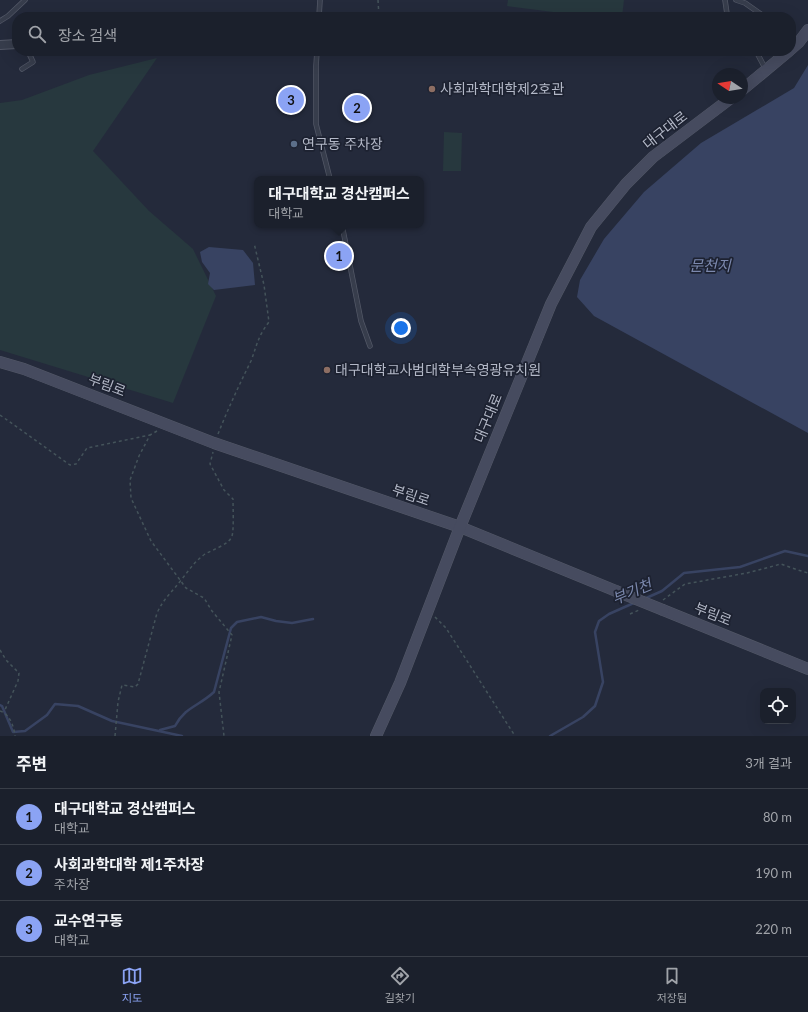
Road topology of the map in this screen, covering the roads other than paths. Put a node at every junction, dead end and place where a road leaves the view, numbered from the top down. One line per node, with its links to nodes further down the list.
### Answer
1 (26, 0): 5 (lane)
2 (320, 0): 7 (lane)
3 (725, 0): 8 (lane)
4 (736, 0): 9 (lane)
5 (12, 12)
6 (12, 12): 10 (lane)
7 (319, 12)
8 (727, 12)
9 (757, 12)
10 (0, 20)
11 (808, 30): 12 (street)
12 (796, 42)
13 (12, 44): 14 (street)
14 (0, 45)
15 (30, 56): 19 (lane)
16 (317, 56): 23 (lane)
17 (759, 56): 20 (lane)
18 (782, 56): 20 (street)
19 (22, 70)
20 (766, 72): 21 (street)
21 (748, 86)
22 (723, 104): 27 (street, 대구대로)
23 (329, 176)
24 (343, 228): 25 (lane)
25 (370, 346)
26 (0, 362): 27 (street, 부림로)
27 (460, 527): 28 (street, 부림로, bridge); 29 (street, 대구대로)
28 (808, 669)
29 (376, 736)

